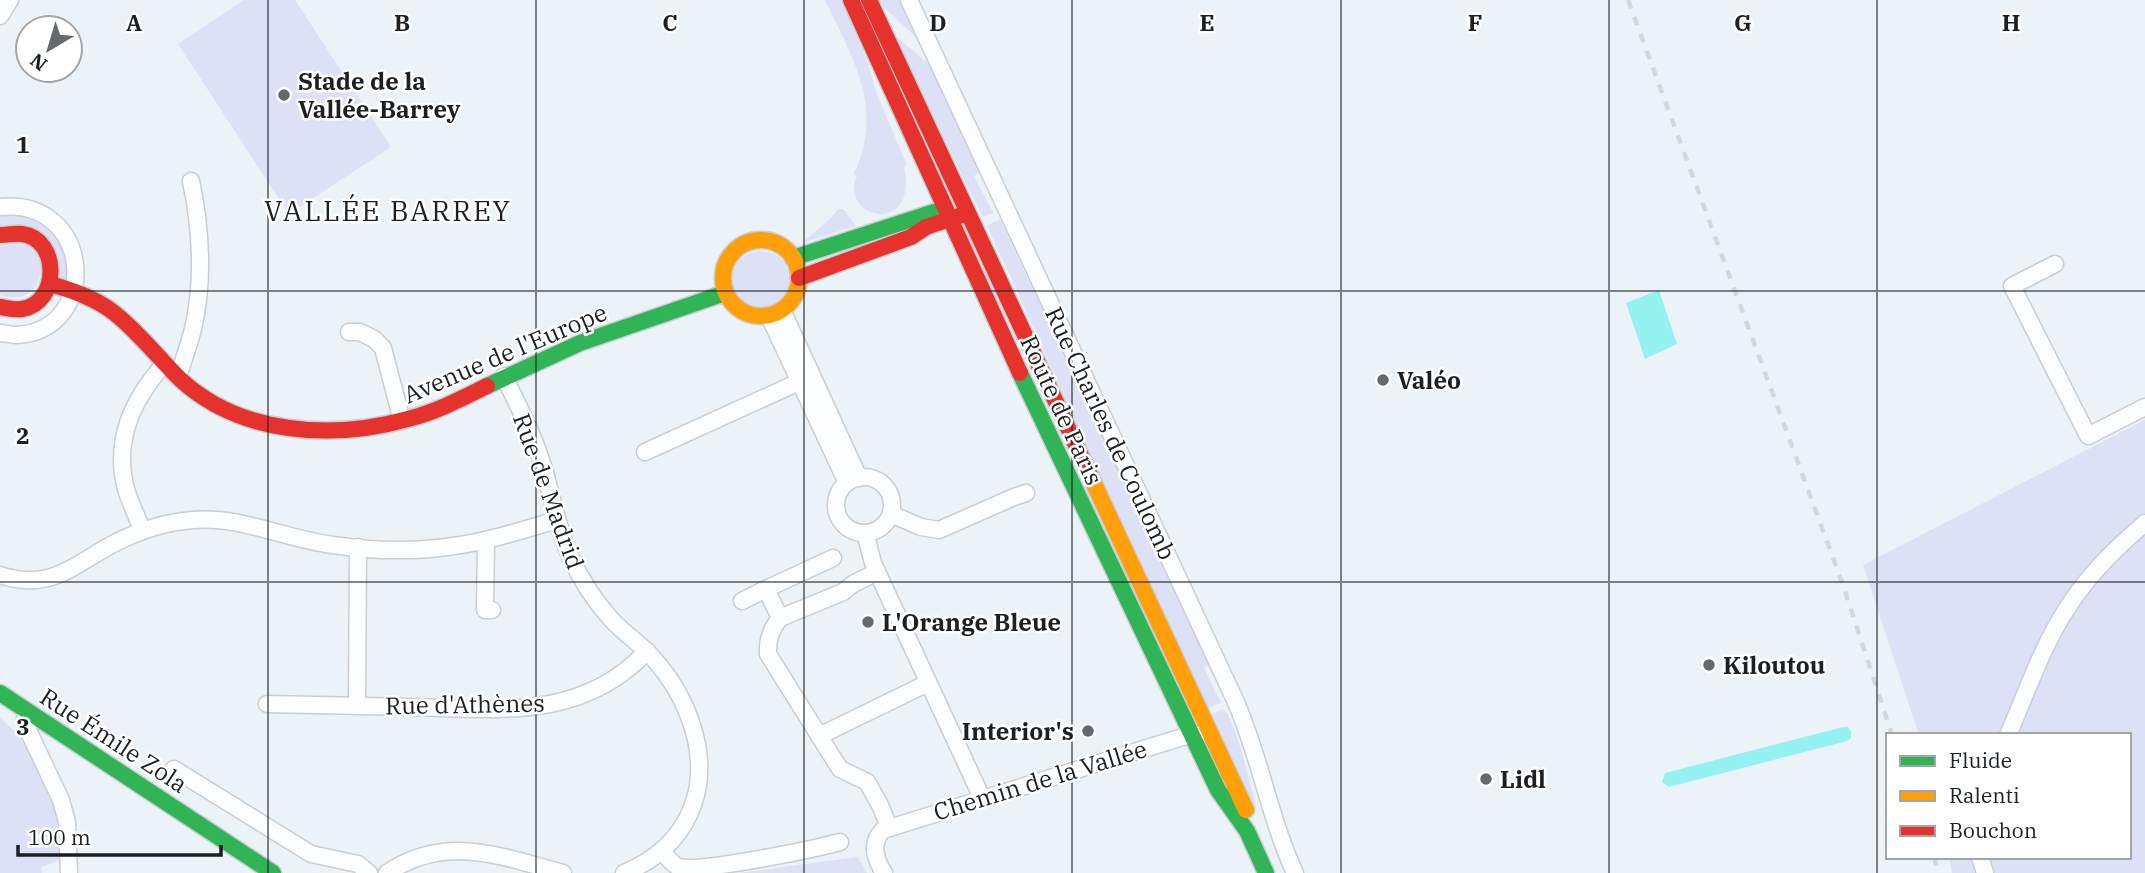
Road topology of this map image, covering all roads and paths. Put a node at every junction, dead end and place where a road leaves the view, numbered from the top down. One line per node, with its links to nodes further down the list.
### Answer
1 (10, 0): 5 (street)
2 (851, 0): 9 (main road, Route de Paris)
3 (869, 0): 8 (main road, Route de Paris)
4 (909, 0): 68 (street, Rue Charles de Coulomb)
5 (0, 16)
6 (191, 181): 23 (street)
7 (0, 207): 15 (street)
8 (966, 207): 9 (main road); 53 (main road, Route de Paris)
9 (947, 215): 11 (main road); 13 (main road); 51 (main road, Route de Paris)
10 (0, 235): 14 (main road)
11 (793, 258): 13 (main road); 16 (main road)
12 (2055, 264): 25 (street)
13 (799, 278): 18 (main road)
14 (50, 284): 15 (main road, Avenue de l'Europe); 17 (main road)
15 (73, 291): 20 (street); 21 (main road, Avenue de l'Europe)
16 (725, 293): 18 (main road); 22 (main road, Avenue de l'Europe)
17 (0, 307)
18 (776, 313): 24 (street); 28 (street)
19 (349, 332): 26 (street)
20 (0, 333)
21 (165, 363): 23 (main road, Avenue de l'Europe); 33 (street)
22 (504, 376): 26 (main road, Avenue de l'Europe); 31 (street, Rue de Madrid)
23 (178, 377): 26 (main road, Avenue de l'Europe)
24 (799, 382): 27 (street); 28 (street)
25 (2145, 407)
26 (402, 421)
27 (645, 452)
28 (853, 480): 30 (street); 34 (street)
29 (1027, 493): 30 (street)
30 (891, 514): 34 (street)
31 (557, 520): 35 (street); 44 (street, Rue de Madrid)
32 (2145, 523): 50 (street)
33 (142, 530): 36 (street); 39 (street)
34 (868, 534): 38 (street)
35 (486, 540): 36 (street); 42 (street)
36 (358, 547): 48 (street)
37 (833, 558): 40 (street)
38 (877, 572): 43 (street); 45 (street)
39 (0, 575)
40 (766, 589): 41 (street); 43 (street)
41 (742, 601)
42 (492, 610)
43 (780, 618): 52 (street)
44 (647, 652): 48 (street, Rue d'Athènes); 59 (street, Rue de Madrid)
45 (928, 683): 52 (street); 55 (street)
46 (0, 693): 49 (main road, Rue Émile Zola)
47 (267, 704): 48 (street, Rue d'Athènes)
48 (357, 705)
49 (29, 712): 60 (street); 61 (main road, Rue Émile Zola)
50 (2009, 733)
51 (1192, 734): 53 (street); 55 (street, Chemin de la Vallée); 57 (main road, Route de Paris)
52 (819, 736): 56 (street)
53 (1215, 745): 57 (main road, Route de Paris)
54 (174, 769): 62 (street)
55 (982, 798): 56 (street, Chemin de la Vallée)
56 (889, 827): 66 (street)
57 (1247, 831): 67 (main road, Route de Paris)
58 (840, 842): 59 (street)
59 (662, 852): 65 (street)
60 (69, 873)
61 (273, 873)
62 (369, 873)
63 (387, 873): 64 (street)
64 (563, 873)
65 (624, 873)
66 (884, 873)
67 (1266, 873)
68 (1295, 873)

